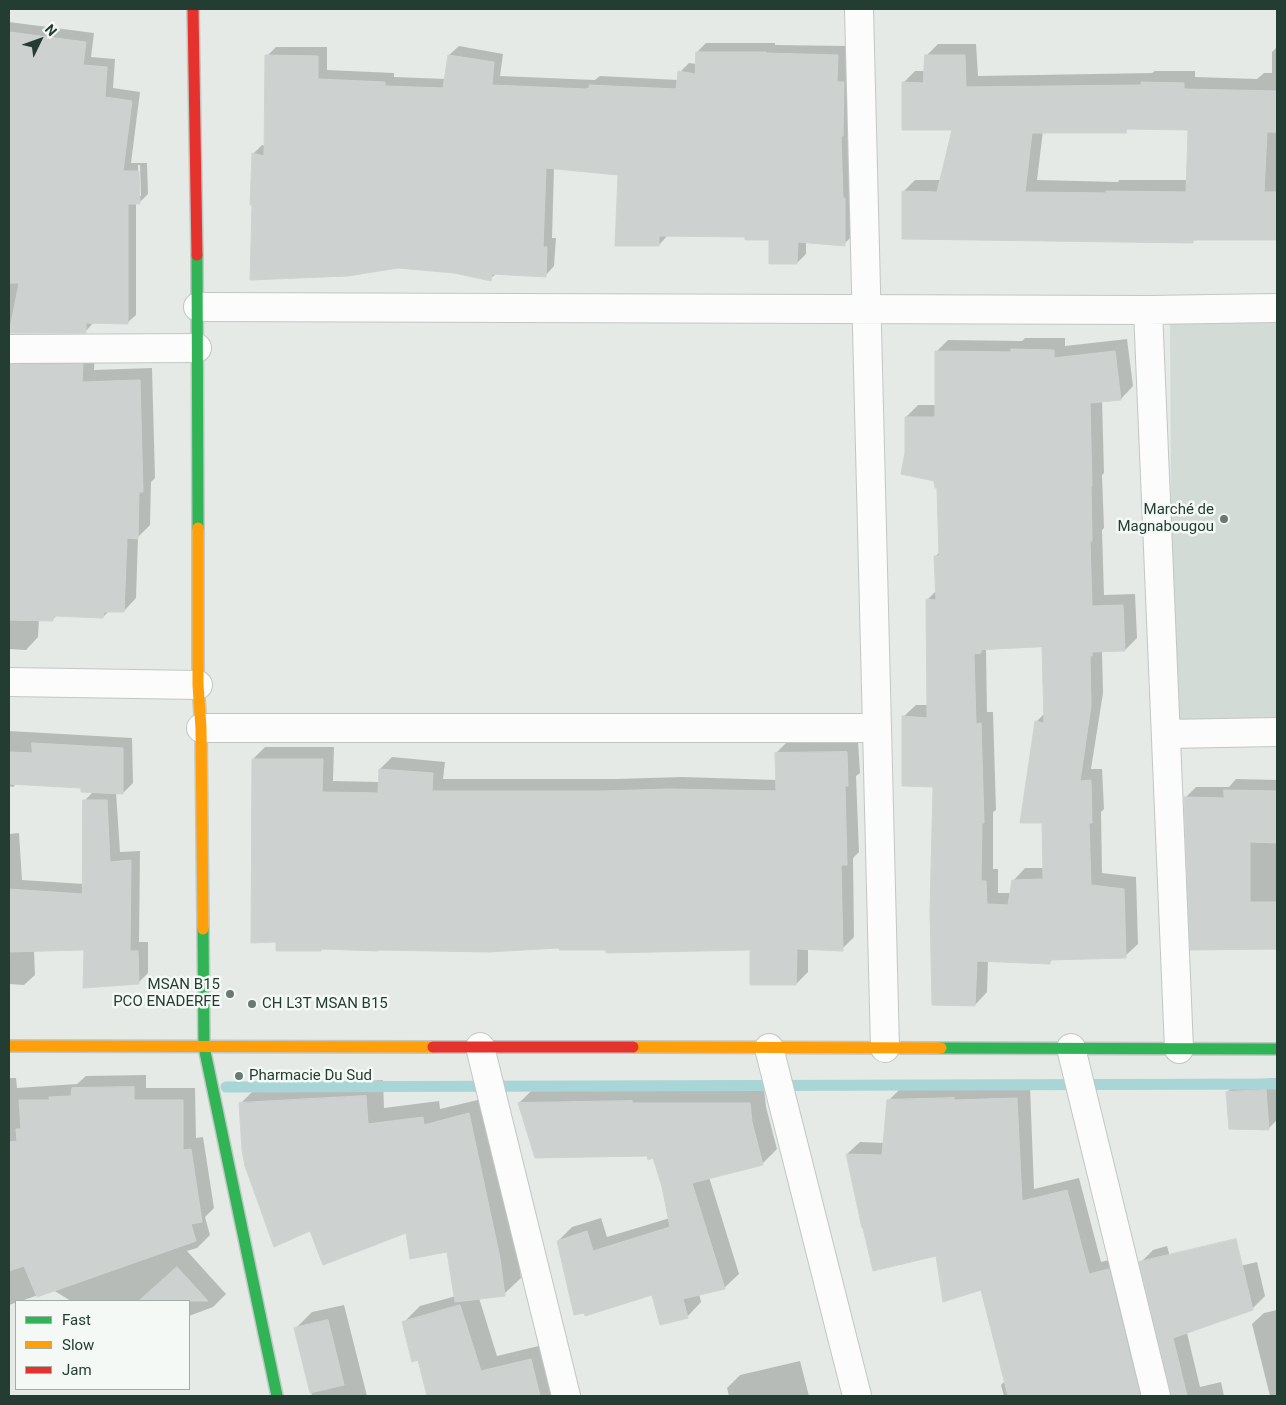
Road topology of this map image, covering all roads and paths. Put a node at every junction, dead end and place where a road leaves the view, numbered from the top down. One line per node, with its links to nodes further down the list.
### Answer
1 (193, 9): 3 (street)
2 (859, 9): 4 (street)
3 (198, 308): 4 (street); 7 (street)
4 (867, 308): 6 (street); 12 (street)
5 (1277, 308): 6 (street)
6 (1148, 310): 14 (street)
7 (197, 348): 8 (street); 10 (street)
8 (9, 349)
9 (9, 682): 10 (street)
10 (198, 685): 11 (street)
11 (201, 728): 12 (street); 16 (street)
12 (877, 728): 19 (street)
13 (1277, 732): 14 (street)
14 (1166, 734): 21 (street)
15 (9, 1046): 16 (street)
16 (204, 1047): 17 (street); 23 (street)
17 (480, 1047): 18 (street); 24 (street)
18 (769, 1048): 19 (street); 25 (street)
19 (885, 1048): 20 (street)
20 (1071, 1048): 21 (street); 26 (street)
21 (1179, 1049): 22 (street)
22 (1277, 1049)
23 (277, 1396)
24 (566, 1396)
25 (857, 1396)
26 (1156, 1396)

